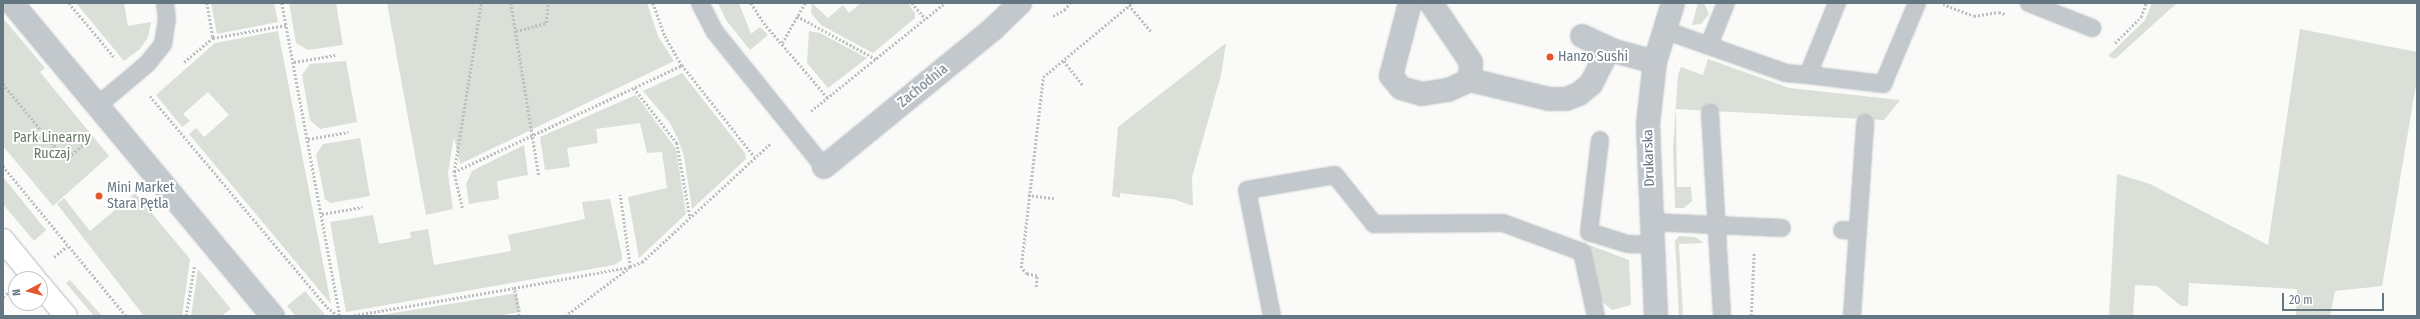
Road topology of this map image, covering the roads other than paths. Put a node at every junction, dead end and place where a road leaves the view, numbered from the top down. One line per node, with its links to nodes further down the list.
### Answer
1 (12, 3): 20 (street)
2 (165, 3): 20 (lane)
3 (700, 3): 24 (lane)
4 (1020, 3): 24 (street, Zachodnia)
5 (1410, 3): 19 (street)
6 (1431, 3): 19 (street)
7 (1673, 3): 13 (street, Drukarska)
8 (1726, 3): 15 (lane)
9 (1837, 3): 18 (lane)
10 (1917, 3): 18 (lane)
11 (2029, 3): 12 (lane)
12 (2092, 28)
13 (1664, 30): 15 (lane); 17 (street, Drukarska)
14 (1582, 36): 16 (street)
15 (1709, 45): 18 (lane)
16 (1608, 49): 17 (street); 19 (street)
17 (1655, 62): 25 (street, Drukarska)
18 (1808, 75)
19 (1470, 80)
20 (97, 106): 35 (street)
21 (1710, 113): 26 (lane)
22 (1865, 123): 29 (lane)
23 (1600, 140): 31 (lane)
24 (824, 167)
25 (1651, 222): 26 (lane); 31 (street, Drukarska)
26 (1717, 224): 27 (lane); 39 (lane)
27 (1782, 228)
28 (1842, 230): 29 (lane)
29 (1858, 231): 40 (lane)
30 (3, 240): 32 (main road)
31 (1652, 244): 38 (street, Drukarska)
32 (28, 271)
33 (48, 295): 34 (main road)
34 (66, 316)
35 (273, 316)
36 (1272, 316): 37 (lane)
37 (1596, 316)
38 (1656, 316)
39 (1722, 316)
40 (1852, 316)

